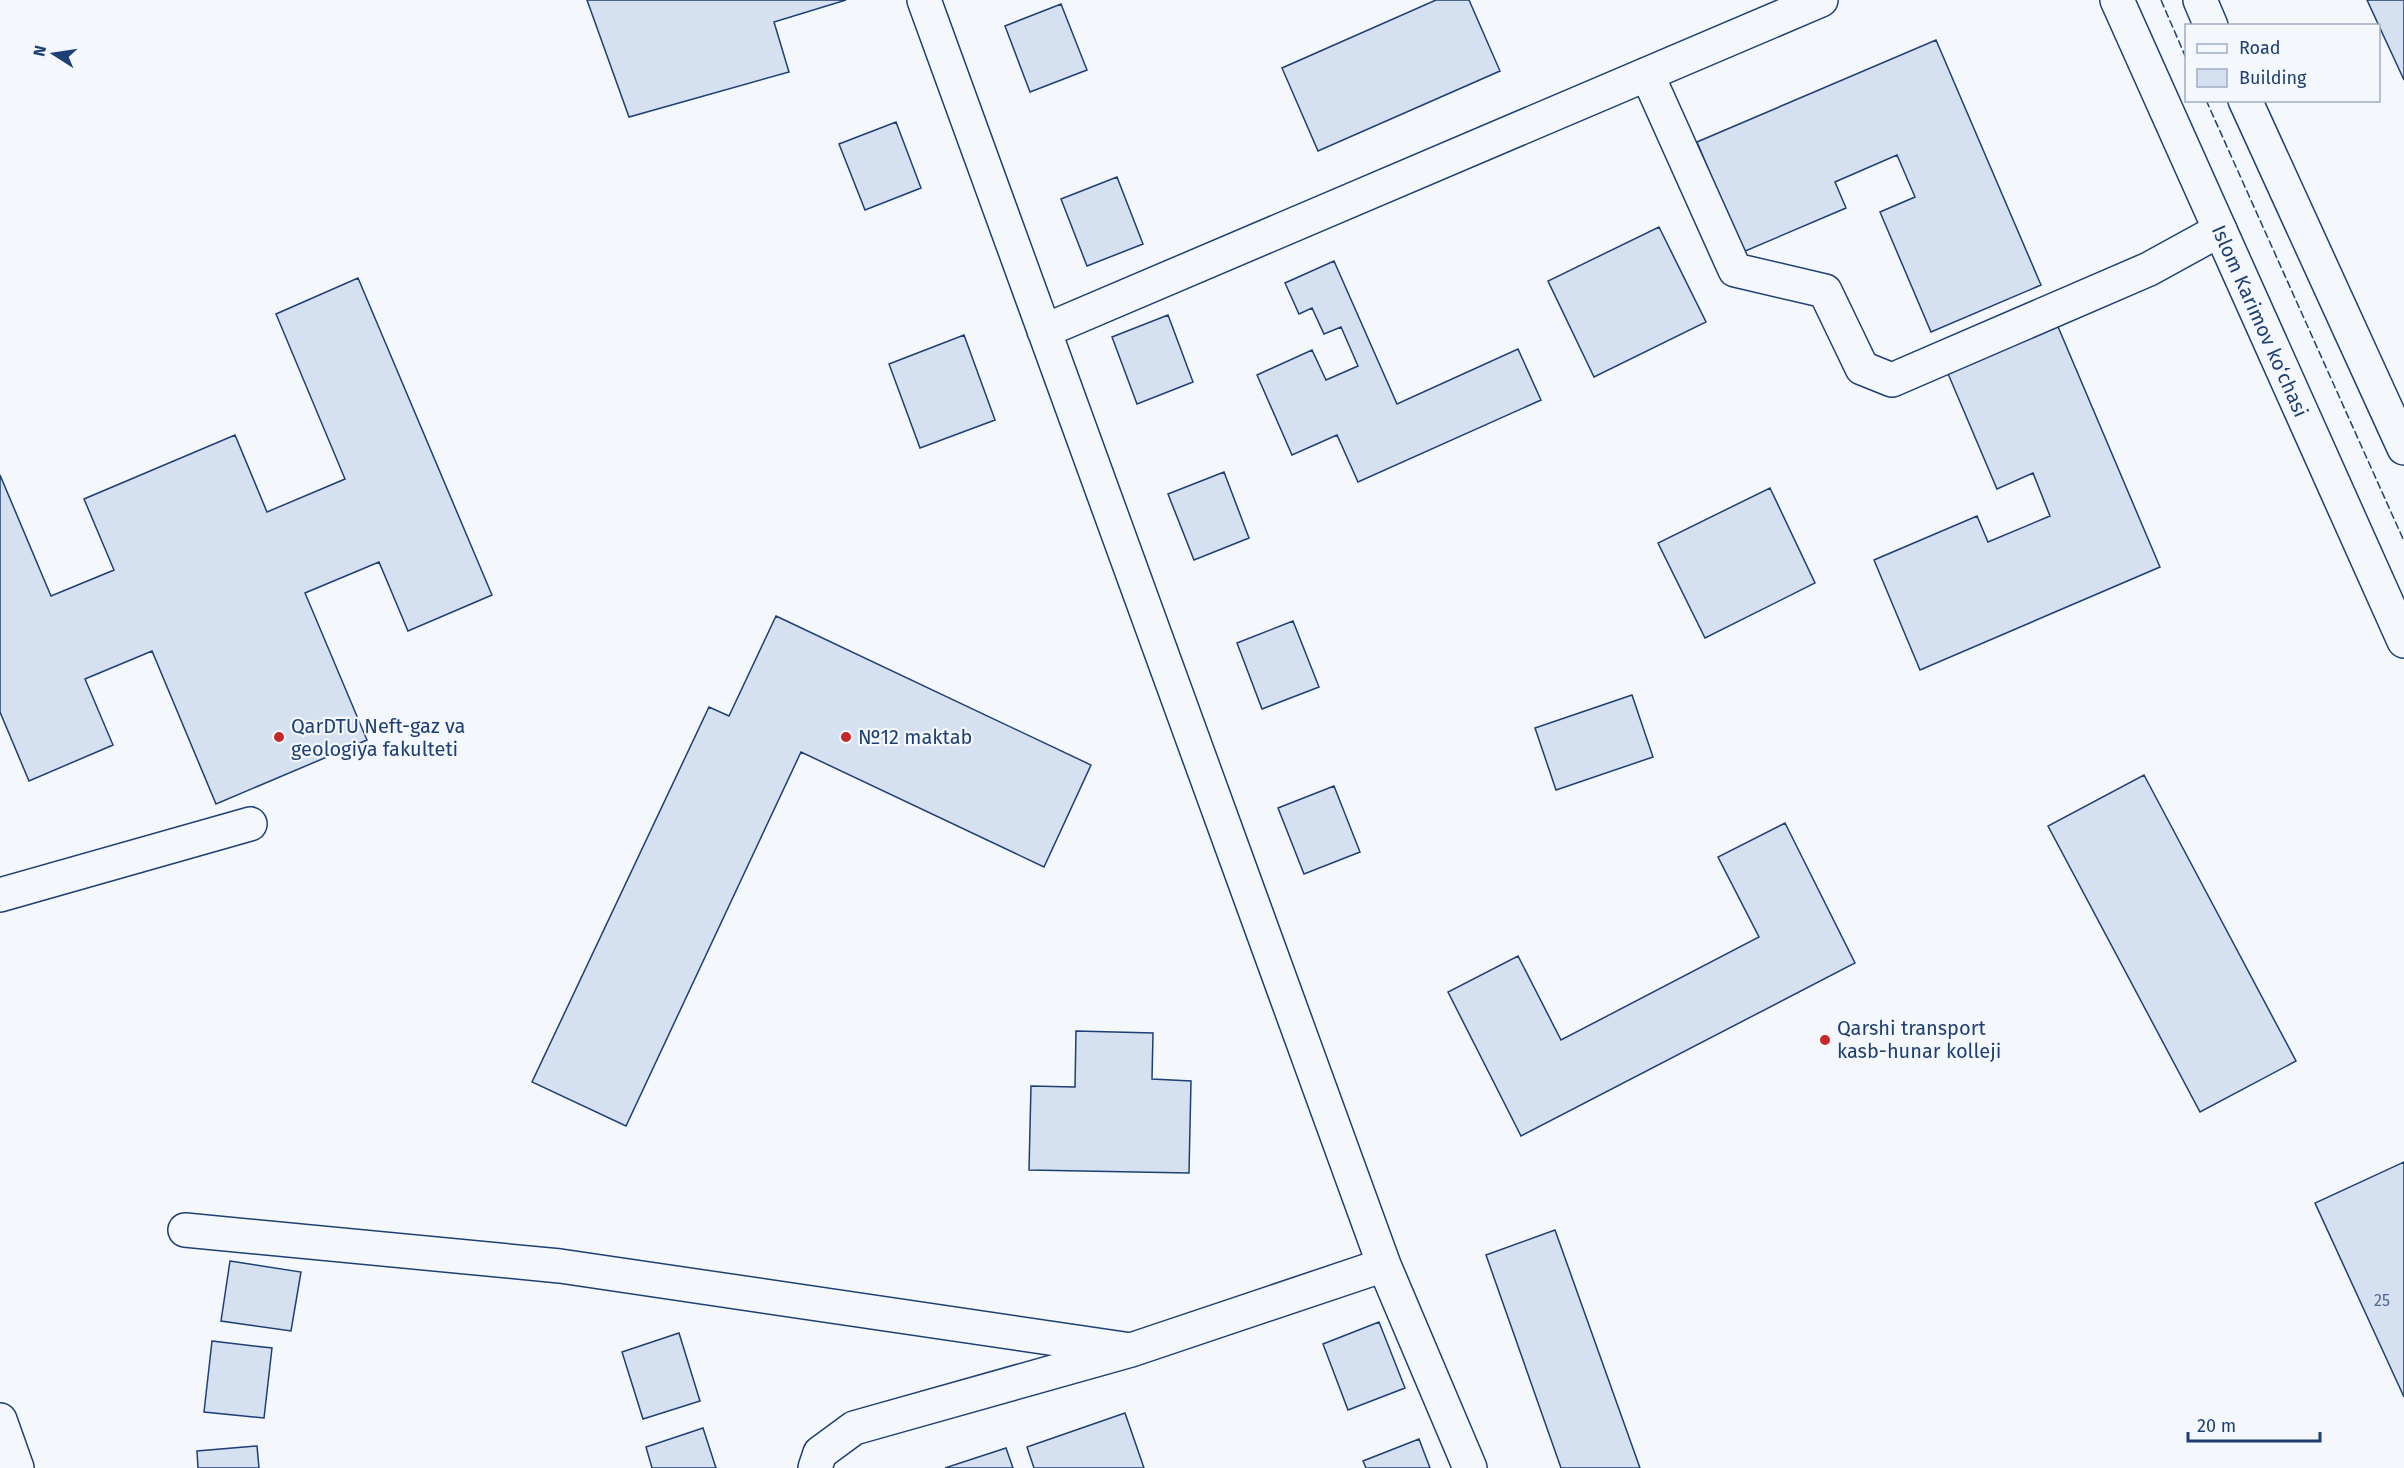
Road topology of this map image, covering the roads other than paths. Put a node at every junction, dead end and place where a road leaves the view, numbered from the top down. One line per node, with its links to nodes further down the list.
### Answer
1 (924, 0): 9 (street)
2 (1821, 0): 6 (street)
3 (2117, 0): 8 (street, Islom Karimov ko‘chasi)
4 (2200, 0): 5 (street)
5 (2210, 24)
6 (1647, 74): 8 (street); 9 (street)
7 (2246, 102): 10 (street)
8 (2220, 230): 11 (street, Islom Karimov ko‘chasi)
9 (1044, 331): 15 (street)
10 (2404, 448)
11 (2404, 641)
12 (250, 824): 13 (street)
13 (0, 895)
14 (185, 1230): 16 (street)
15 (1384, 1265): 16 (street); 20 (street)
16 (1131, 1350): 19 (street)
17 (0, 1420): 18 (street)
18 (17, 1468)
19 (814, 1468)
20 (1470, 1468)

